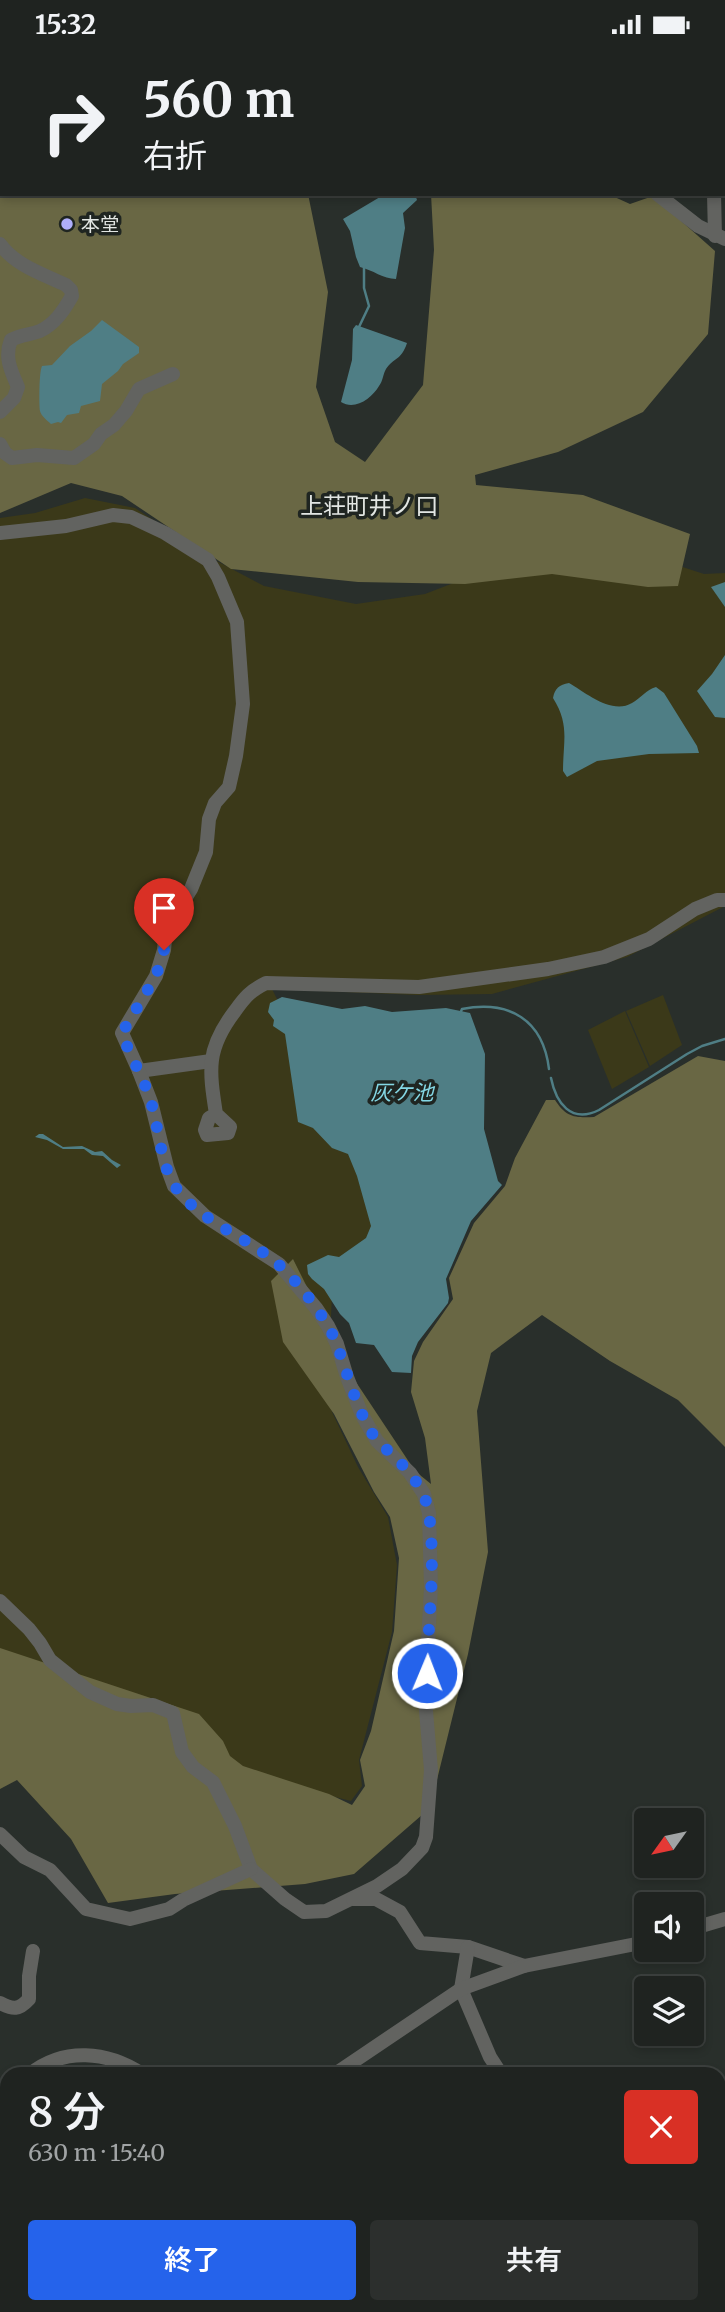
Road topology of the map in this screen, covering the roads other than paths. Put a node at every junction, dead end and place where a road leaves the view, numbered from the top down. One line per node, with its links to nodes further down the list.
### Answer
1 (660, 196): 3 (street)
2 (713, 196): 3 (street)
3 (720, 237)
4 (0, 244): 6 (street)
5 (173, 374): 7 (street)
6 (0, 412)
7 (0, 444)
8 (0, 533): 11 (street)
9 (725, 900): 10 (street)
10 (211, 1061): 11 (street); 12 (street)
11 (139, 1071): 16 (street)
12 (216, 1114)
13 (0, 1601): 15 (street)
14 (0, 1834): 15 (street)
15 (251, 1869): 16 (street)
16 (348, 1899): 20 (street)
17 (725, 1919): 18 (street)
18 (704, 1925)
19 (634, 1944): 22 (street)
20 (468, 1947): 22 (street); 23 (street)
21 (33, 1951): 24 (street)
22 (524, 1966): 23 (street)
23 (461, 1989): 27 (street); 28 (street)
24 (0, 2003)
25 (39, 2067): 26 (street)
26 (129, 2067)
27 (345, 2067)
28 (495, 2067)

